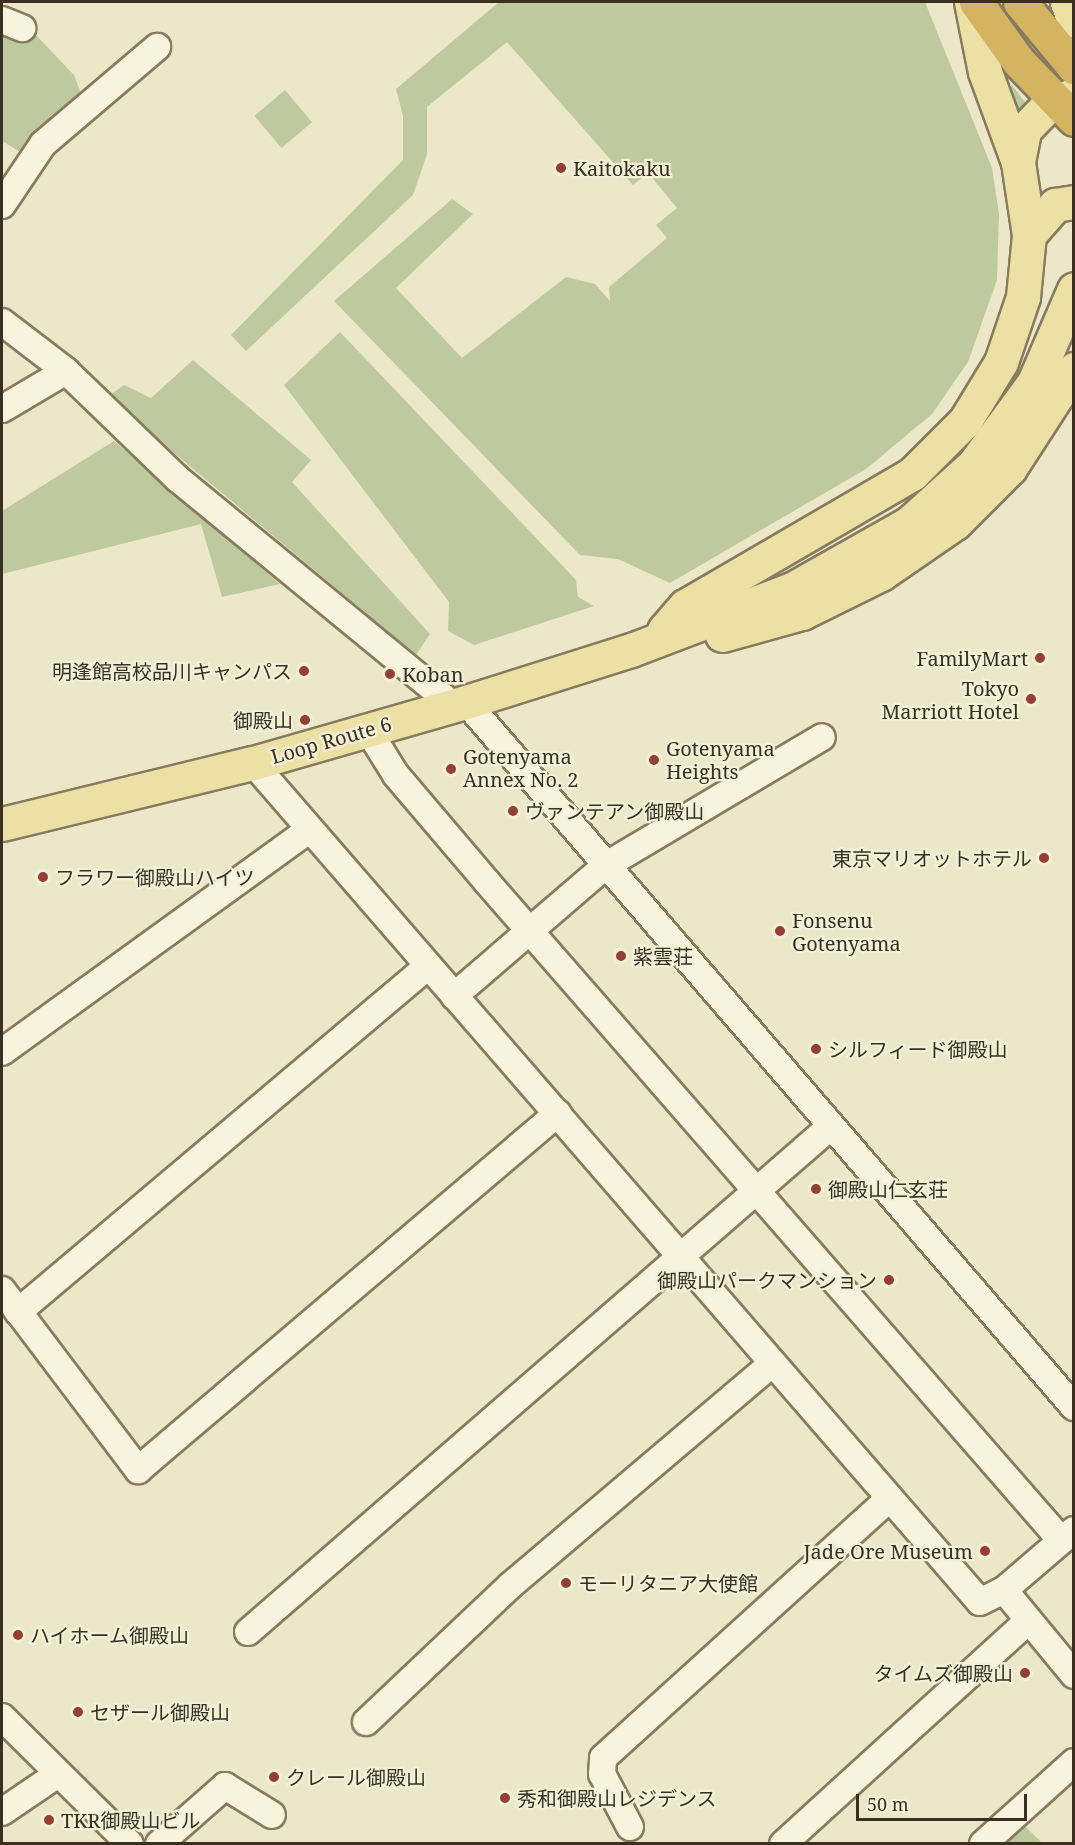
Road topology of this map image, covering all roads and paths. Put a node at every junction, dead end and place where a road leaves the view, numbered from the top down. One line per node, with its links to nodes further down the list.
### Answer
1 (971, 2): 9 (main road)
2 (976, 2): 8 (highway)
3 (1020, 2): 7 (highway)
4 (1066, 2): 5 (main road)
5 (1074, 21)
6 (157, 47): 11 (street)
7 (1074, 67)
8 (1067, 105): 9 (main road)
9 (1018, 162): 12 (main road)
10 (1074, 202): 12 (main road)
11 (2, 205)
12 (1029, 235): 18 (main road)
13 (1074, 289): 18 (main road, Loop Route 6)
14 (2, 322): 16 (street)
15 (1074, 369): 18 (main road)
16 (66, 371): 17 (street); 19 (street)
17 (2, 409)
18 (655, 640): 19 (main road, Loop Route 6)
19 (460, 703): 20 (main road, Loop Route 6); 25 (street)
20 (368, 730): 22 (main road, Loop Route 6); 26 (street)
21 (822, 737): 25 (street)
22 (253, 763): 23 (main road, Loop Route 6); 24 (street)
23 (2, 824)
24 (310, 829): 27 (street); 29 (street)
25 (605, 866): 26 (street); 31 (street)
26 (529, 931): 28 (street); 32 (street)
27 (428, 966): 28 (street); 35 (street)
28 (454, 996): 30 (street)
29 (2, 1052)
30 (558, 1113): 33 (street); 35 (street)
31 (830, 1127): 32 (street); 37 (street)
32 (755, 1192): 33 (street); 39 (street)
33 (681, 1257): 36 (street); 42 (street)
34 (2, 1290): 35 (street)
35 (18, 1312)
36 (772, 1364): 38 (street); 44 (street)
37 (1074, 1407)
38 (890, 1498): 40 (street); 50 (street)
39 (1067, 1535): 40 (street)
40 (1004, 1590): 41 (street)
41 (1028, 1621): 43 (street); 53 (street)
42 (248, 1632)
43 (1074, 1675)
44 (366, 1722)
45 (9, 1724): 47 (street)
46 (1074, 1762): 54 (street)
47 (55, 1776): 48 (street); 51 (street)
48 (2, 1812)
49 (272, 1815): 52 (street)
50 (630, 1827)
51 (130, 1844)
52 (159, 1844)
53 (783, 1844)
54 (983, 1844)

